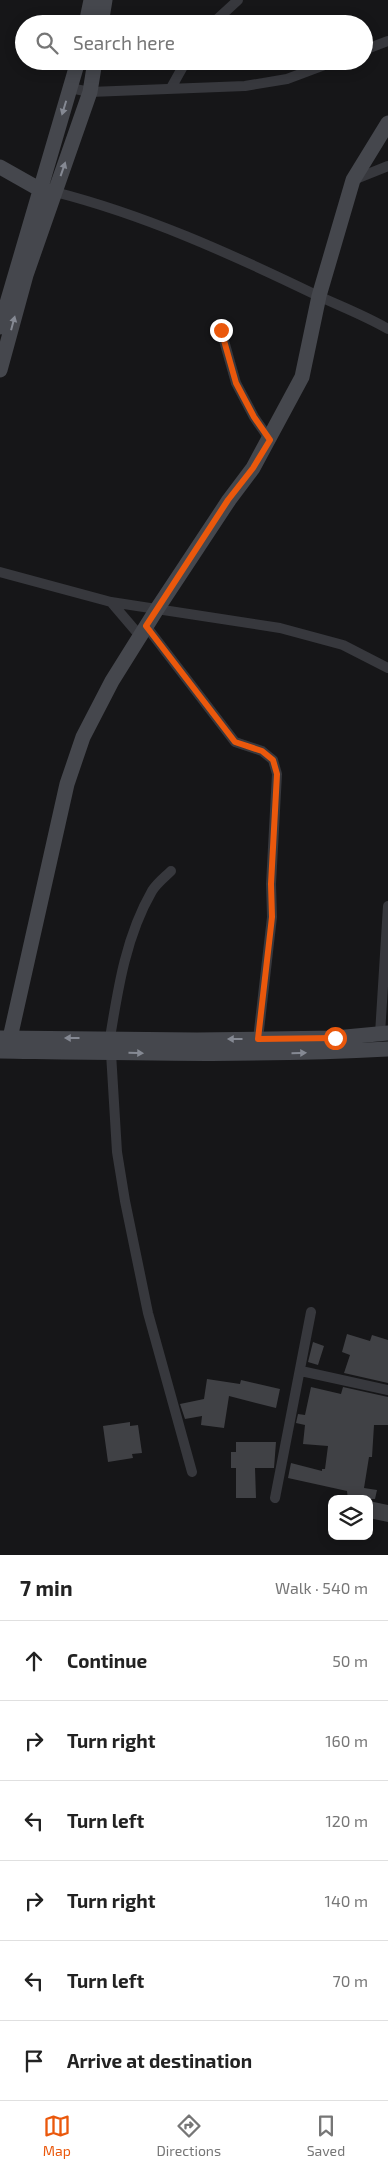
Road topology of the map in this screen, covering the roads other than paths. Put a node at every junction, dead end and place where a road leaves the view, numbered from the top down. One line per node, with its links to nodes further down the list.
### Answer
1 (91, 0): 4 (main road)
2 (104, 0): 5 (main road)
3 (238, 0): 6 (street)
4 (88, 15)
5 (102, 15)
6 (222, 15)
7 (388, 41): 8 (street)
8 (373, 47)
9 (75, 70): 13 (main road)
10 (94, 70): 15 (main road)
11 (181, 70): 14 (street)
12 (311, 70): 14 (street)
13 (70, 88): 15 (street); 20 (main road, one-way to 20)
14 (170, 88): 15 (street)
15 (90, 92): 21 (main road, one-way to 15)
16 (388, 122): 19 (main road)
17 (388, 166): 19 (street)
18 (0, 167): 20 (main road)
19 (353, 180): 22 (main road)
20 (39, 189): 21 (main road); 23 (main road)
21 (55, 192): 22 (street); 26 (main road, one-way to 21)
22 (319, 296): 24 (street); 27 (main road)
23 (0, 327)
24 (387, 328)
25 (221, 330): 27 (street)
26 (0, 370)
27 (270, 440): 30 (main road)
28 (0, 572): 29 (street)
29 (111, 602): 30 (street); 31 (street)
30 (157, 609): 31 (main road); 32 (street)
31 (143, 631): 36 (main road); 37 (street)
32 (388, 668)
33 (171, 871): 38 (street)
34 (388, 906): 35 (street)
35 (384, 1034): 37 (main road)
36 (5, 1038): 38 (main road, one-way to 36)
37 (258, 1039): 38 (main road, one-way to 38)
38 (111, 1046): 39 (main road, one-way to 39); 40 (main road); 44 (street)
39 (388, 1049)
40 (0, 1051)
41 (311, 1312): 42 (street)
42 (300, 1371): 43 (street); 45 (street)
43 (388, 1390)
44 (192, 1472)
45 (275, 1498)

